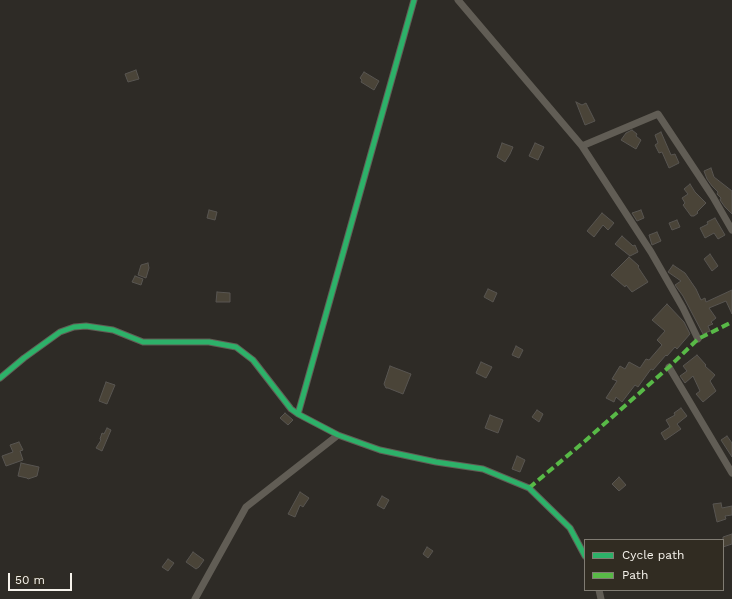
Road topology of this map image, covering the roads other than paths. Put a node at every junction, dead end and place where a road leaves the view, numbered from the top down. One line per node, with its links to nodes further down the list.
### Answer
1 (414, 0): 8 (street)
2 (458, 0): 3 (street)
3 (582, 146): 4 (street); 5 (street)
4 (732, 230)
5 (698, 339)
6 (669, 367): 10 (street)
7 (0, 378): 8 (street)
8 (298, 414): 9 (street)
9 (338, 435): 11 (street); 12 (street)
10 (732, 474)
11 (584, 554)
12 (195, 599)

